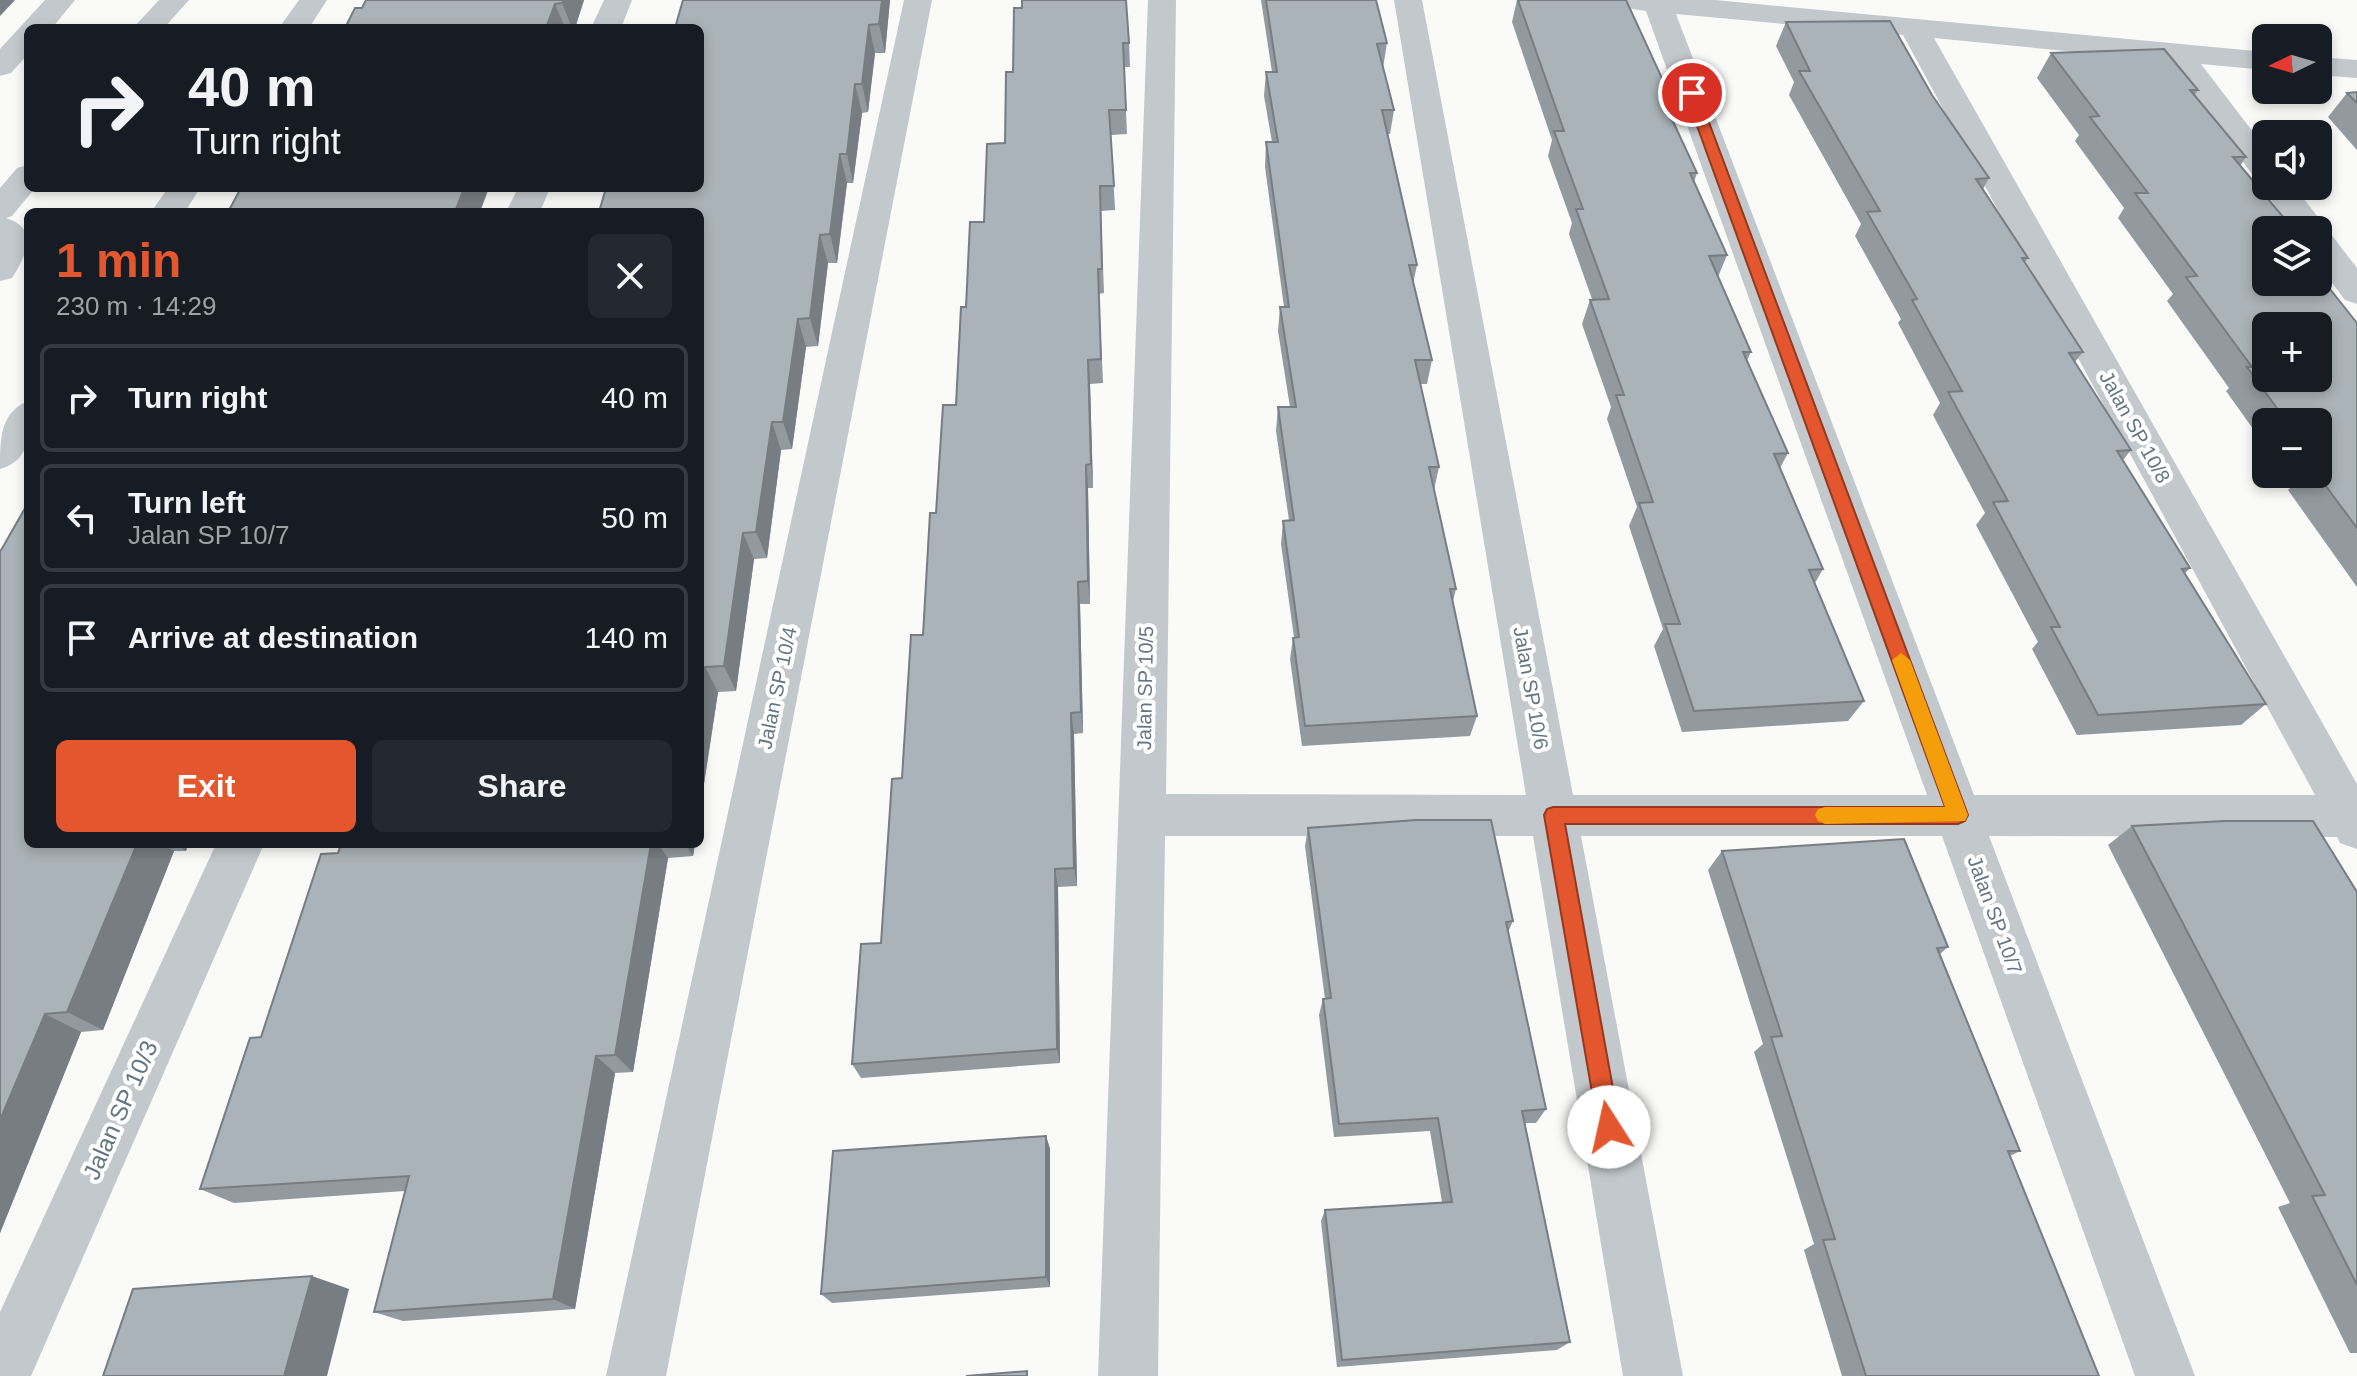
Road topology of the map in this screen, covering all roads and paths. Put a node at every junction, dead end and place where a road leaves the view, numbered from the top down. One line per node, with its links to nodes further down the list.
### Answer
1 (61, 0): 9 (street)
2 (175, 0): 10 (street)
3 (313, 0): 11 (street)
4 (618, 0): 12 (street)
5 (918, 0): 35 (street, Jalan SP 10/4)
6 (1162, 0): 29 (street, Jalan SP 10/5)
7 (1408, 0): 30 (street, Jalan SP 10/6)
8 (1641, 2): 13 (street); 31 (street, Jalan SP 10/7)
9 (40, 24)
10 (152, 24)
11 (297, 24)
12 (608, 24)
13 (1913, 27): 15 (street); 32 (street, Jalan SP 10/8)
14 (24, 40): 17 (street)
15 (2177, 52): 16 (street); 20 (street)
16 (2252, 60)
17 (0, 67)
18 (2332, 67): 19 (street)
19 (2357, 69)
20 (2252, 152)
21 (24, 180): 22 (street)
22 (0, 209)
23 (0, 227): 25 (street)
24 (2332, 259): 26 (street)
25 (0, 270)
26 (2357, 292)
27 (24, 421): 28 (street)
28 (0, 455)
29 (1142, 815): 30 (street); 36 (street, Jalan SP 10/5)
30 (1553, 815): 31 (street); 37 (street, Jalan SP 10/6)
31 (1958, 815): 32 (street); 38 (street, Jalan SP 10/7)
32 (2355, 820)
33 (238, 848): 34 (street, Jalan SP 10/3)
34 (1, 1376)
35 (636, 1376)
36 (1128, 1376)
37 (1653, 1376)
38 (2165, 1376)

